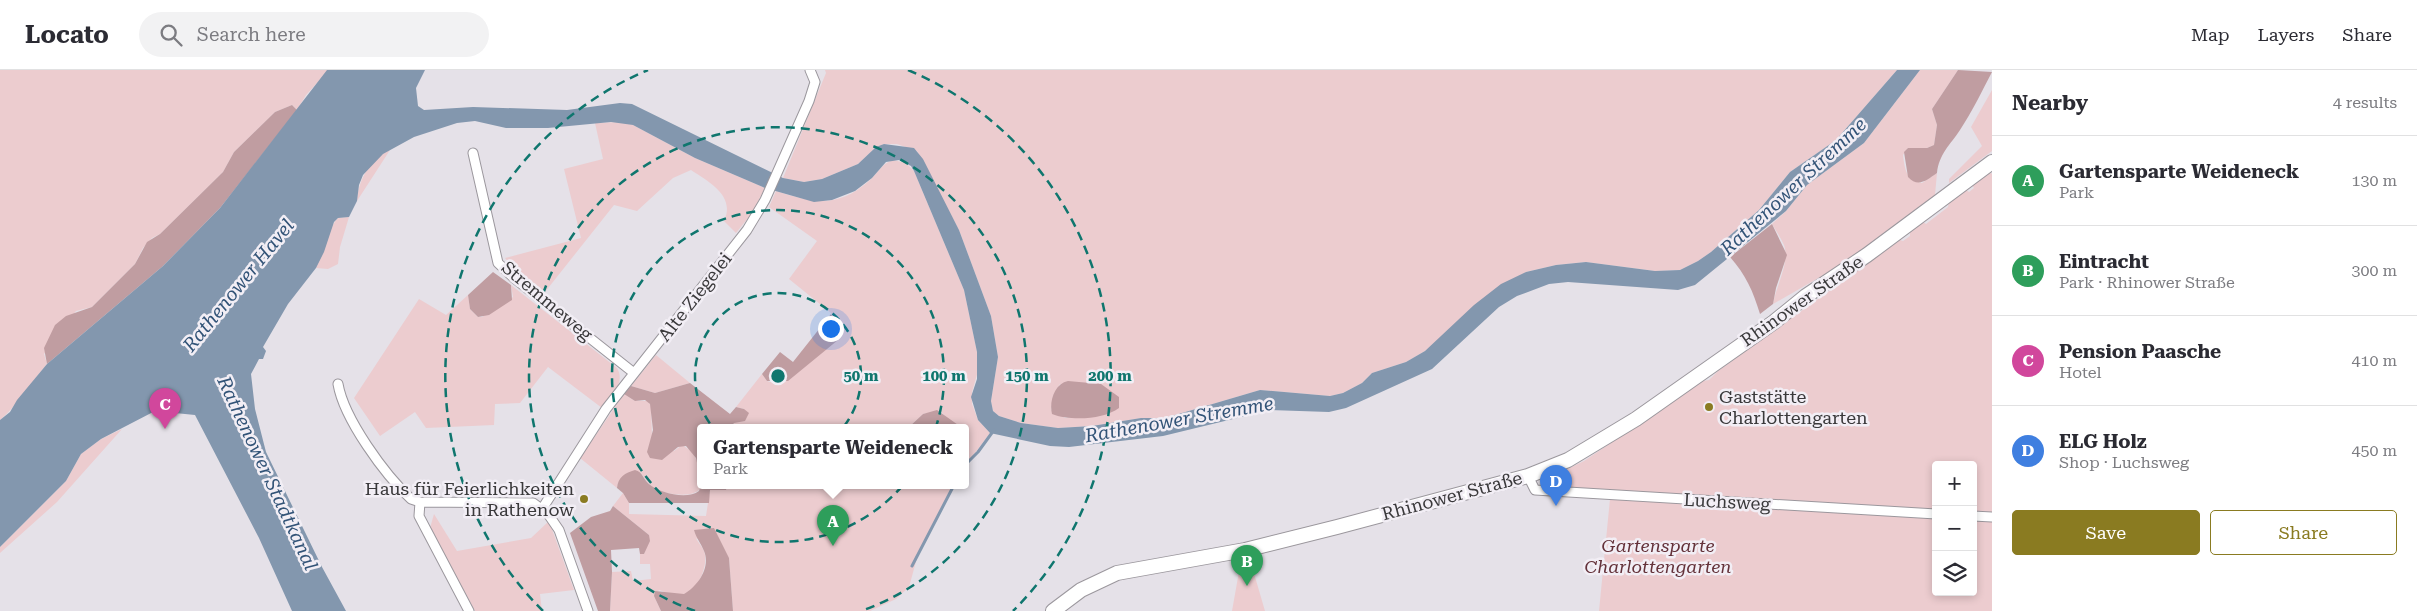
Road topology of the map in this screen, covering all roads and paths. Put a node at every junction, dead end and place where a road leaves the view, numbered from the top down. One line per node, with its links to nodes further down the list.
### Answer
1 (810, 70): 4 (street, Alte Ziegelei)
2 (473, 153): 4 (street, Stremmeweg)
3 (1992, 162): 6 (main road, Rhinower Straße)
4 (634, 373): 8 (street, Alte Ziegelei)
5 (338, 384): 7 (street)
6 (1528, 476): 9 (street, Luchsweg); 14 (main road, Rhinower Straße)
7 (420, 502): 8 (street); 12 (street)
8 (542, 509): 13 (street)
9 (1932, 514)
10 (1977, 516): 11 (street)
11 (1992, 517)
12 (469, 611)
13 (588, 611)
14 (1053, 611)

